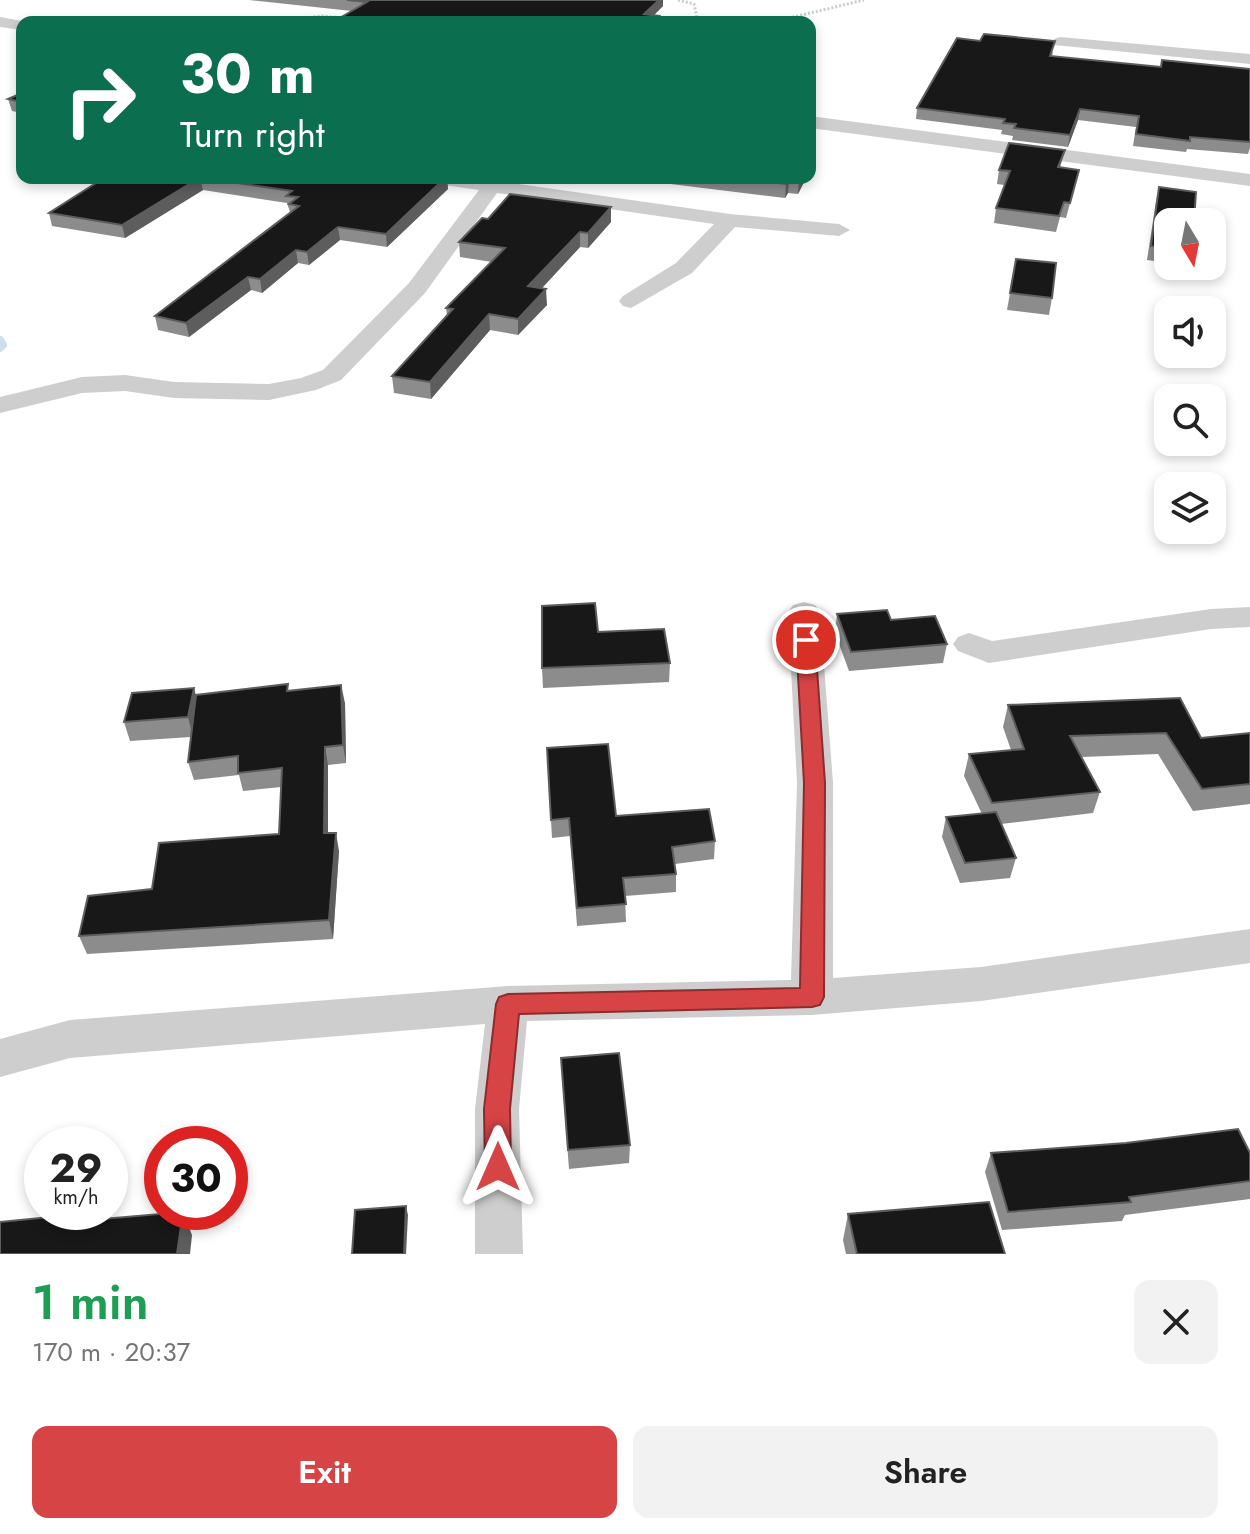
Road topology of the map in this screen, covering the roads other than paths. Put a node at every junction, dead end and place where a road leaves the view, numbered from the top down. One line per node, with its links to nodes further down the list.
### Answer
1 (1060, 42): 2 (street)
2 (1250, 59)
3 (816, 123): 4 (street)
4 (1250, 180)
5 (493, 184): 10 (street)
6 (506, 184): 7 (street)
7 (730, 220): 8 (street); 9 (street)
8 (839, 230)
9 (631, 301)
10 (0, 405)
11 (804, 612): 15 (street)
12 (1250, 617): 13 (street)
13 (969, 644)
14 (1250, 946): 15 (street)
15 (812, 997): 16 (street)
16 (508, 1004): 17 (street); 18 (street)
17 (0, 1058)
18 (499, 1254)

